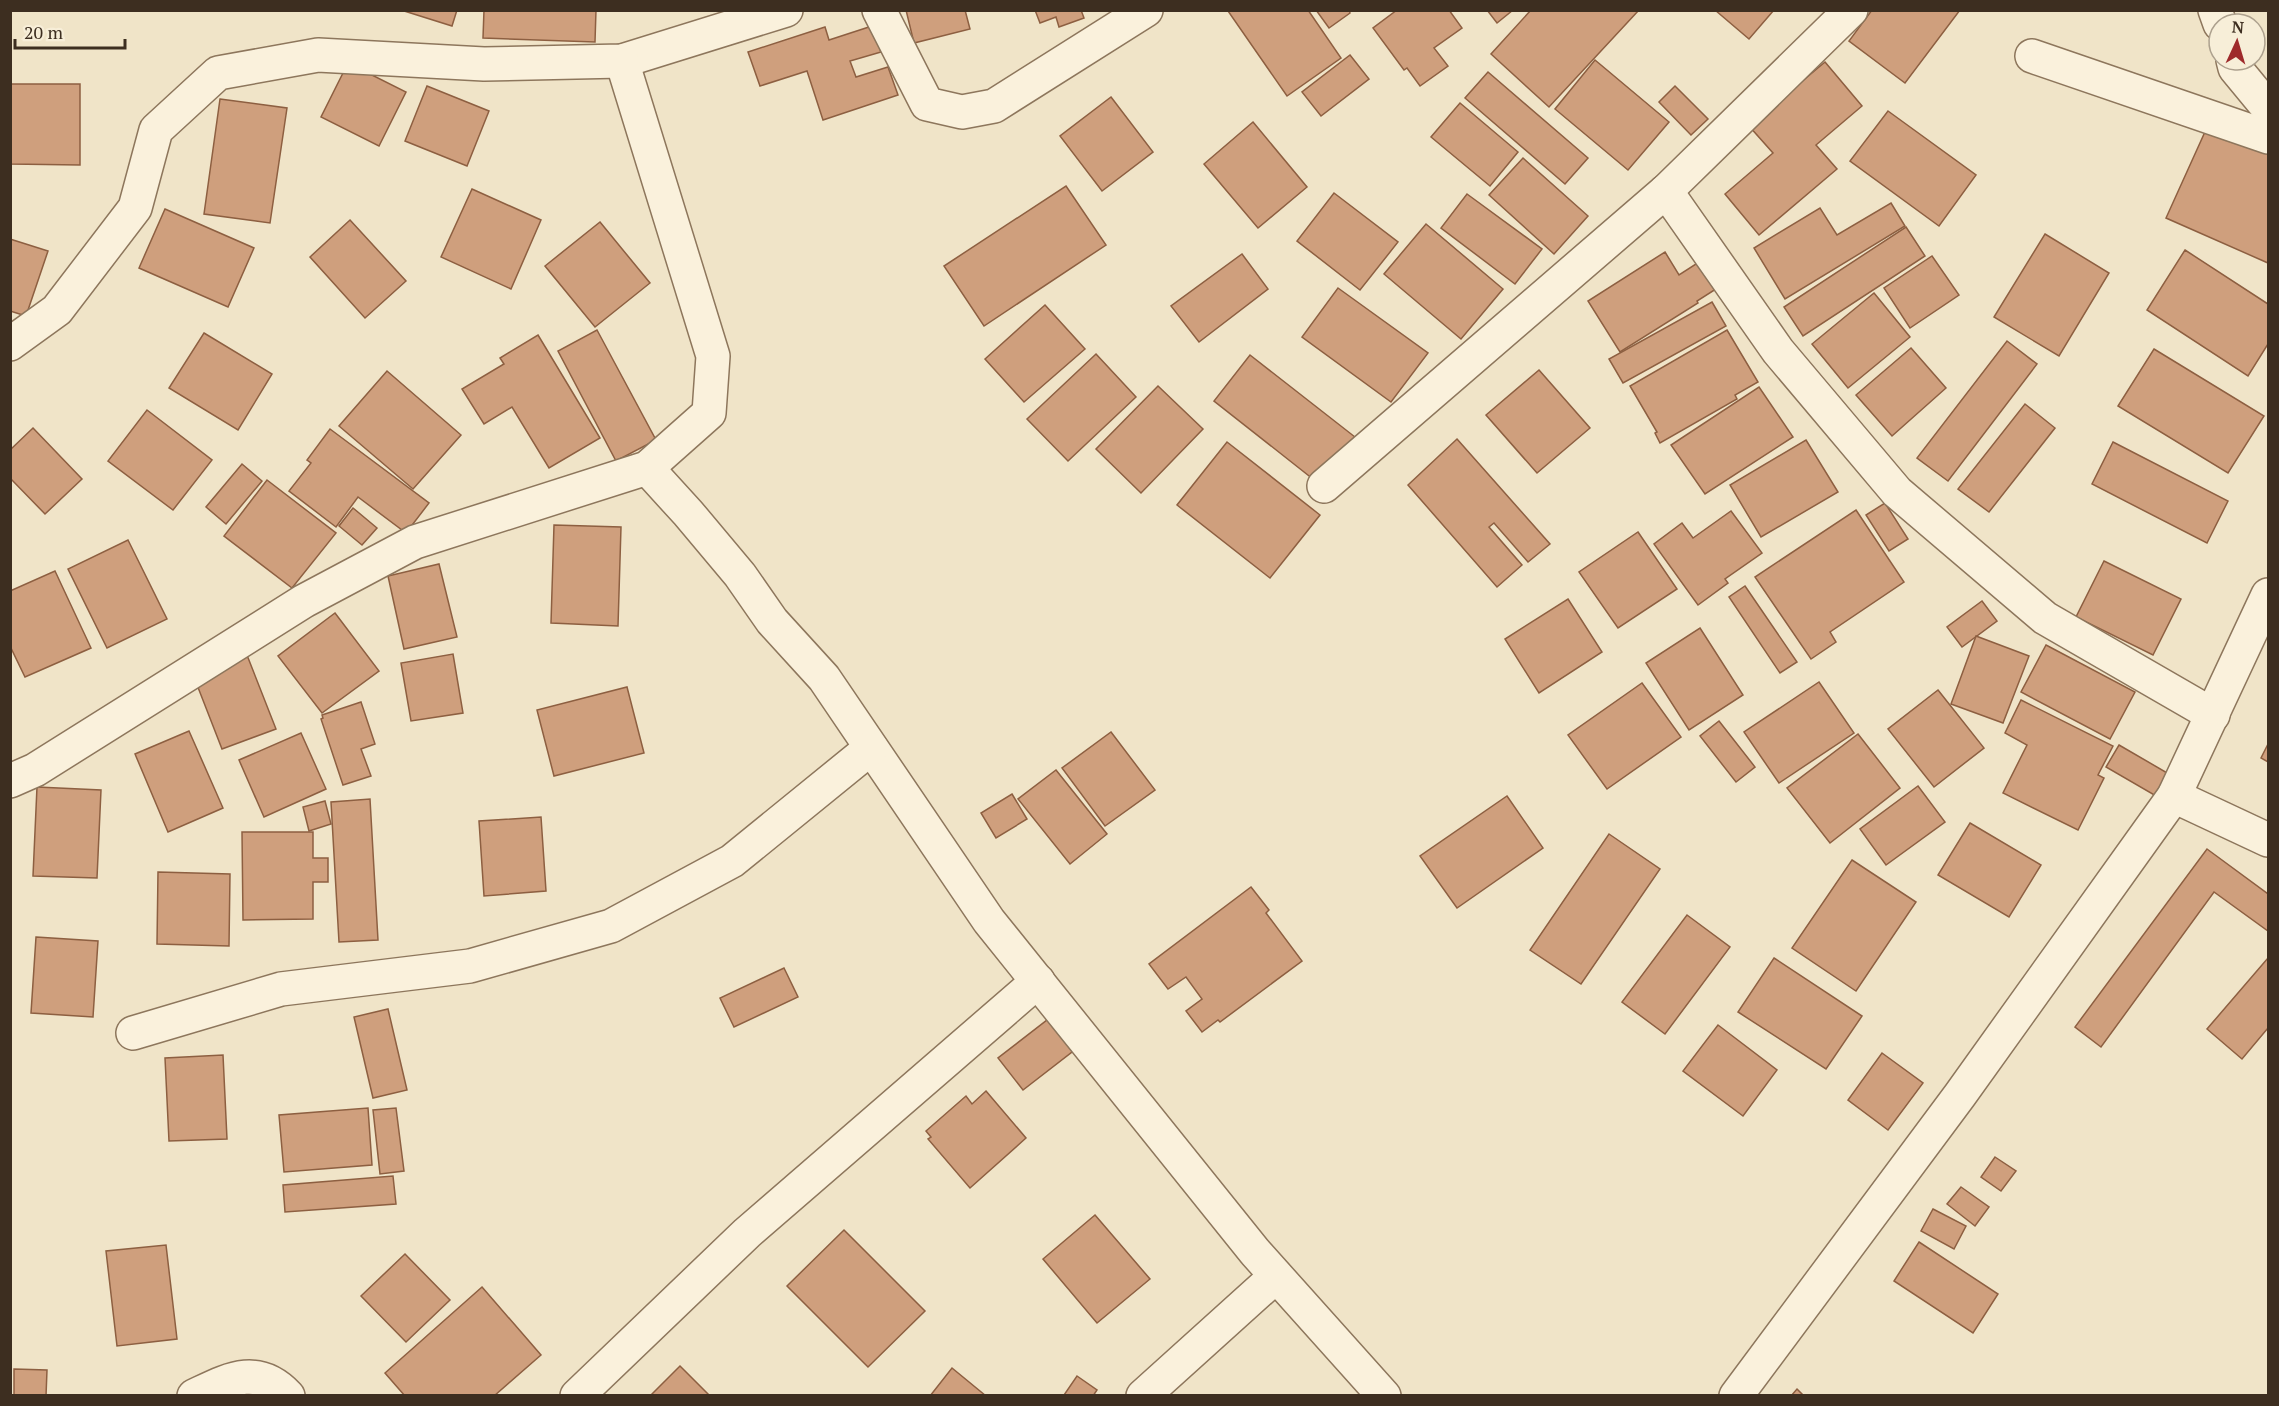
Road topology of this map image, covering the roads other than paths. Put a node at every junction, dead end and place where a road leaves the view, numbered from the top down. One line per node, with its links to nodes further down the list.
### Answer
1 (786, 10): 6 (street)
2 (879, 10): 3 (street)
3 (1146, 10)
4 (1851, 10): 10 (street)
5 (2032, 56): 9 (street)
6 (622, 61): 11 (street); 12 (street)
7 (2238, 72): 8 (street)
8 (2268, 108)
9 (2268, 137)
10 (1666, 191): 13 (street); 15 (street)
11 (10, 344)
12 (647, 468): 16 (street); 17 (street)
13 (1324, 486)
14 (2268, 594): 15 (street)
15 (2213, 715): 18 (street)
16 (871, 748): 20 (street); 21 (street)
17 (10, 781)
18 (2174, 796): 19 (street); 28 (street)
19 (2268, 840)
20 (1038, 981): 22 (street); 25 (street)
21 (133, 1033)
22 (1276, 1276): 26 (street); 27 (street)
23 (194, 1395): 24 (street)
24 (288, 1395)
25 (577, 1395)
26 (1143, 1395)
27 (1384, 1395)
28 (1736, 1395)

